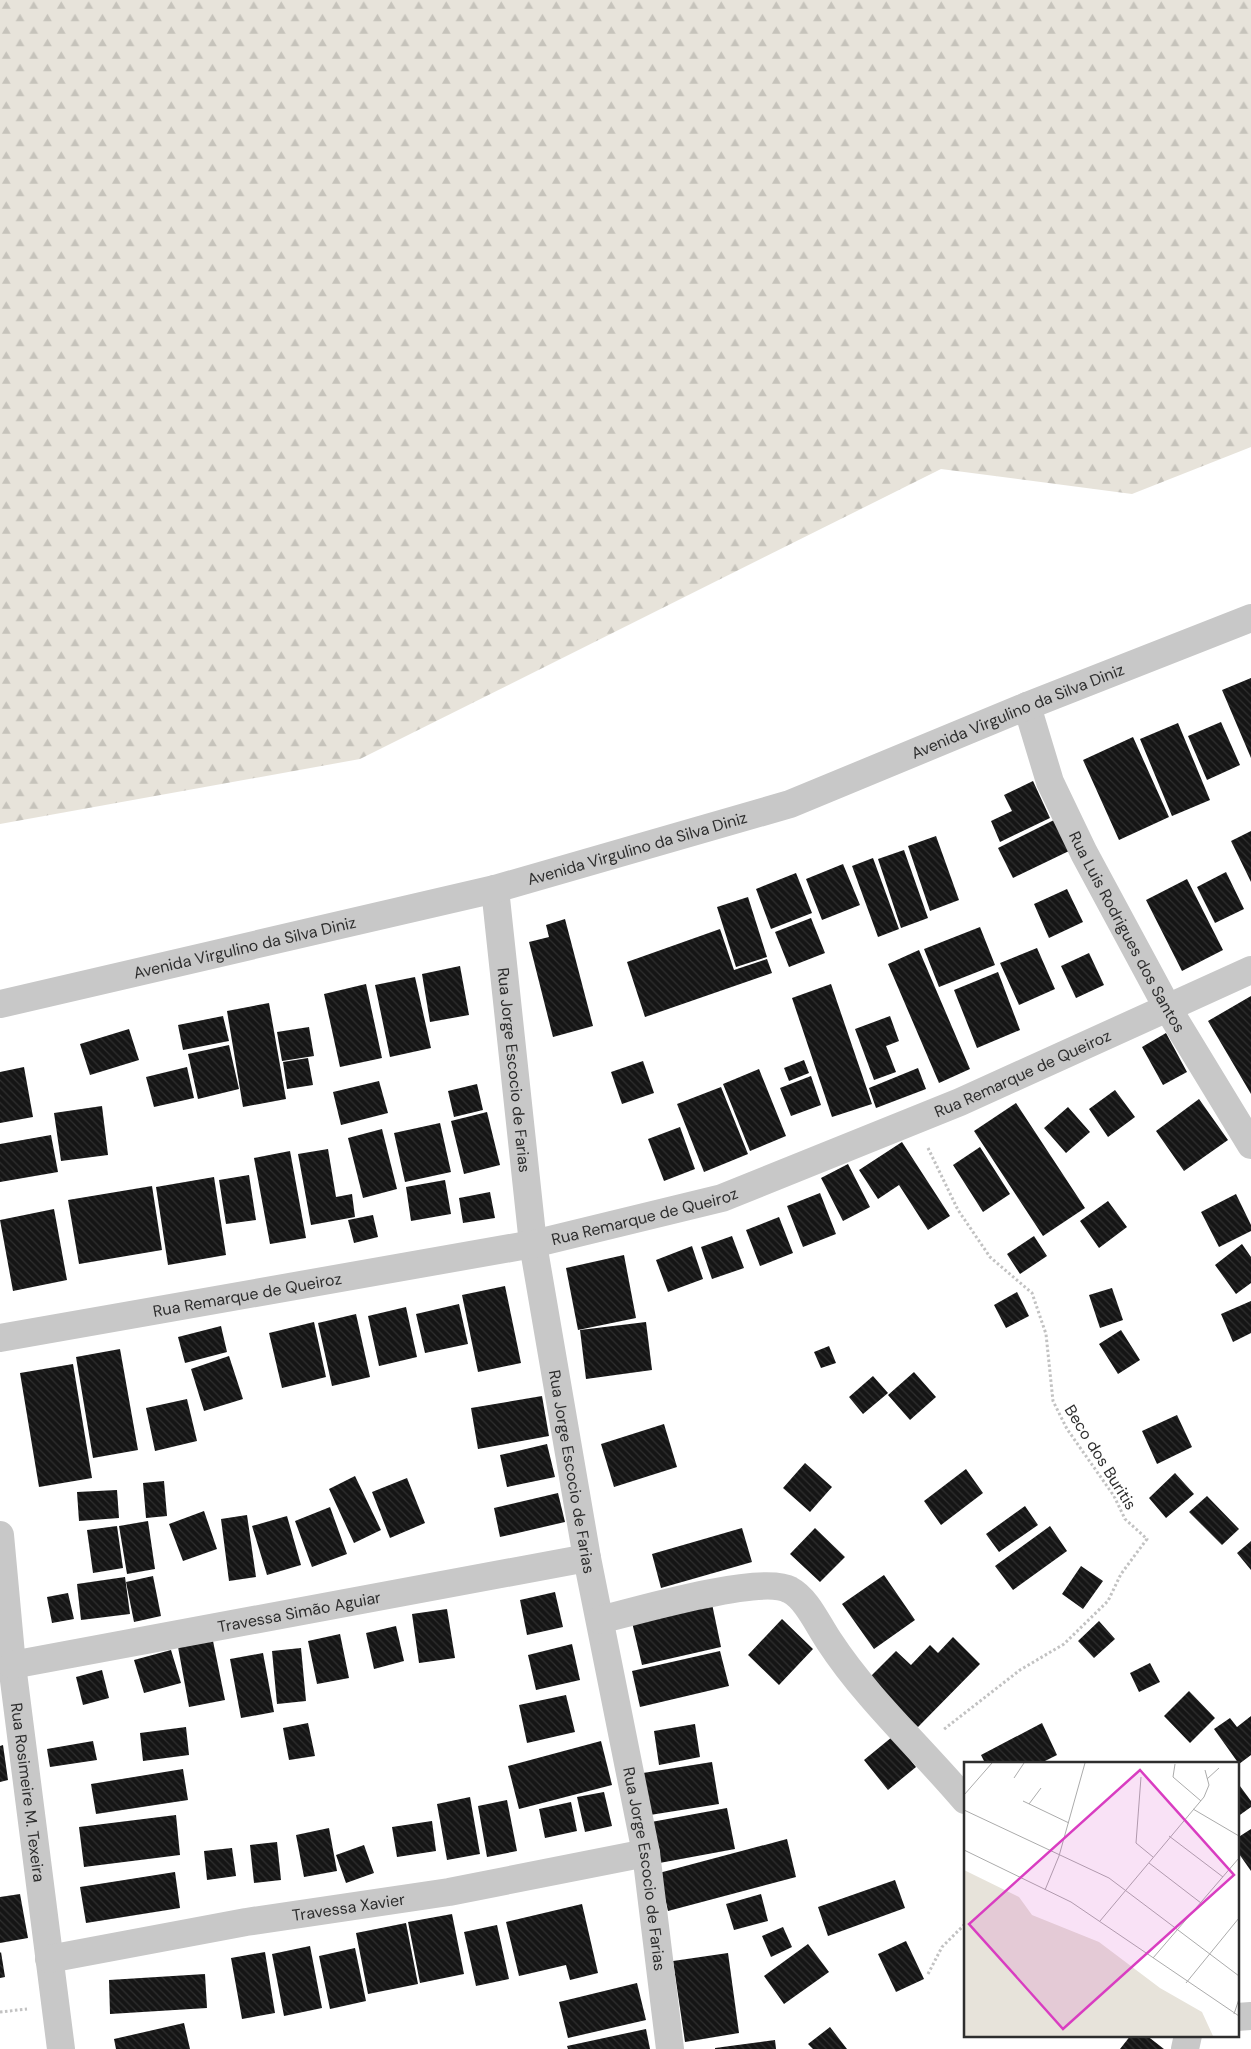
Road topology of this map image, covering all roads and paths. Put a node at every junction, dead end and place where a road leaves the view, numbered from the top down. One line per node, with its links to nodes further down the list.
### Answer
1 (1251, 618): 2 (street, Avenida Virgulino da Silva Diniz)
2 (1027, 706): 3 (street, Avenida Virgulino da Silva Diniz); 6 (street, Rua Luis Rodrigues dos Santos)
3 (495, 889): 5 (street, Avenida Virgulino da Silva Diniz); 9 (street, Rua Jorge Escocio de Farias)
4 (1251, 970): 6 (street, Rua Remarque de Queiroz)
5 (0, 1004)
6 (1167, 1007): 7 (street, Rua Remarque de Queiroz); 8 (street, Rua Luis Rodrigues dos Santos)
7 (918, 1119): 9 (street, Rua Remarque de Queiroz); 15 (path, Beco dos Buritis)
8 (1251, 1145)
9 (533, 1244): 10 (street, Rua Remarque de Queiroz); 12 (street, Rua Jorge Escocio de Farias)
10 (0, 1338)
11 (0, 1535): 14 (street, Rua Rosimeire M. Texeira)
12 (588, 1558): 13 (street, Rua Jorge Escocio de Farias); 14 (street, Travessa Simão Aguiar)
13 (600, 1620): 15 (street); 17 (street, Rua Jorge Escocio de Farias)
14 (12, 1665): 19 (street, Rua Rosimeire M. Texeira)
15 (921, 1748): 16 (street)
16 (964, 1799)
17 (646, 1853): 19 (street, Travessa Xavier); 25 (street, Rua Jorge Escocio de Farias)
18 (964, 1925): 20 (path)
19 (49, 1959): 24 (street, Rua Rosimeire M. Texeira)
20 (928, 1974)
21 (1251, 2016): 22 (street)
22 (1238, 2017)
23 (1188, 2036): 26 (street)
24 (61, 2049)
25 (670, 2049)
26 (1186, 2049)

